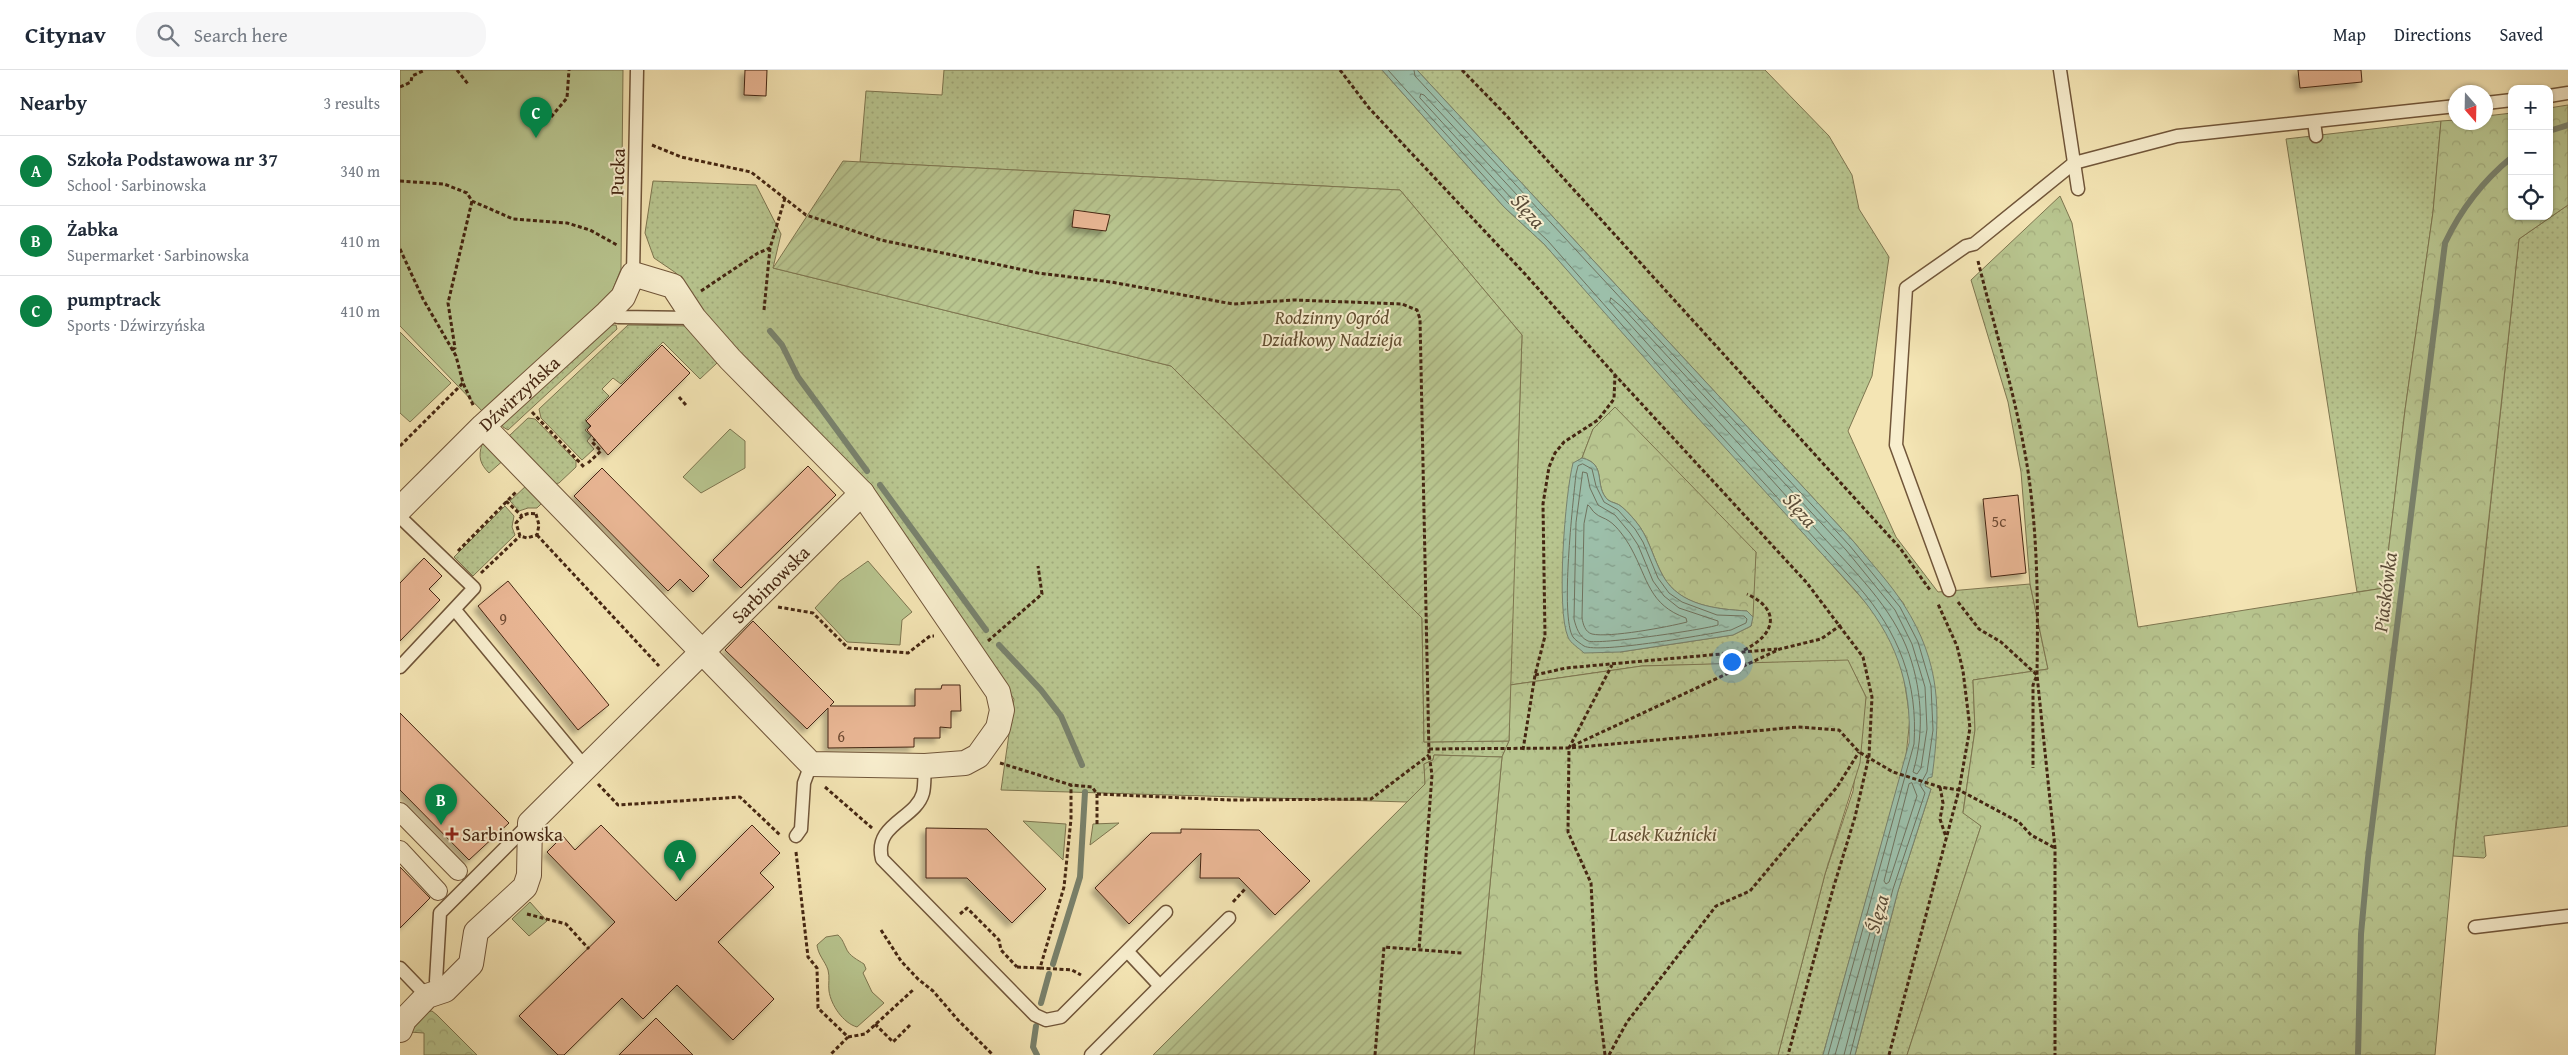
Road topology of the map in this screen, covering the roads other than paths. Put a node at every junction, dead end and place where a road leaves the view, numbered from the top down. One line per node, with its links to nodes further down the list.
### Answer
1 (637, 70): 12 (lane, Pucka)
2 (2060, 70): 10 (lane)
3 (2568, 93): 4 (lane)
4 (2553, 95)
5 (2508, 100): 6 (lane)
6 (2493, 102)
7 (2448, 107): 8 (lane)
8 (2314, 122): 9 (lane); 10 (lane)
9 (2316, 136)
10 (2074, 163): 11 (lane); 19 (lane)
11 (2078, 189)
12 (633, 274): 13 (street); 14 (street, Dźwirzyńska)
13 (689, 310): 14 (lane); 16 (street)
14 (607, 313): 15 (street, Dźwirzyńska)
15 (483, 426): 17 (street, Dźwirzyńska); 21 (street)
16 (862, 493): 21 (street, Sarbinowska); 23 (street)
17 (400, 509)
18 (400, 517): 20 (lane)
19 (1949, 590)
20 (455, 610): 22 (lane); 25 (lane)
21 (702, 652): 24 (street); 25 (street, Sarbinowska)
22 (400, 667)
23 (925, 766): 24 (street); 34 (lane)
24 (810, 768): 28 (lane)
25 (589, 773): 27 (street, Sarbinowska)
26 (400, 812): 29 (street)
27 (530, 822): 37 (lane); 37 (street)
28 (792, 839)
29 (400, 850)
30 (1166, 912): 34 (lane)
31 (2568, 916): 33 (lane)
32 (1229, 918): 36 (lane)
33 (2475, 927)
34 (1128, 952): 36 (lane)
35 (400, 968): 37 (lane)
36 (1160, 986): 39 (lane)
37 (436, 993): 38 (street)
38 (400, 1030)
39 (1090, 1055)

